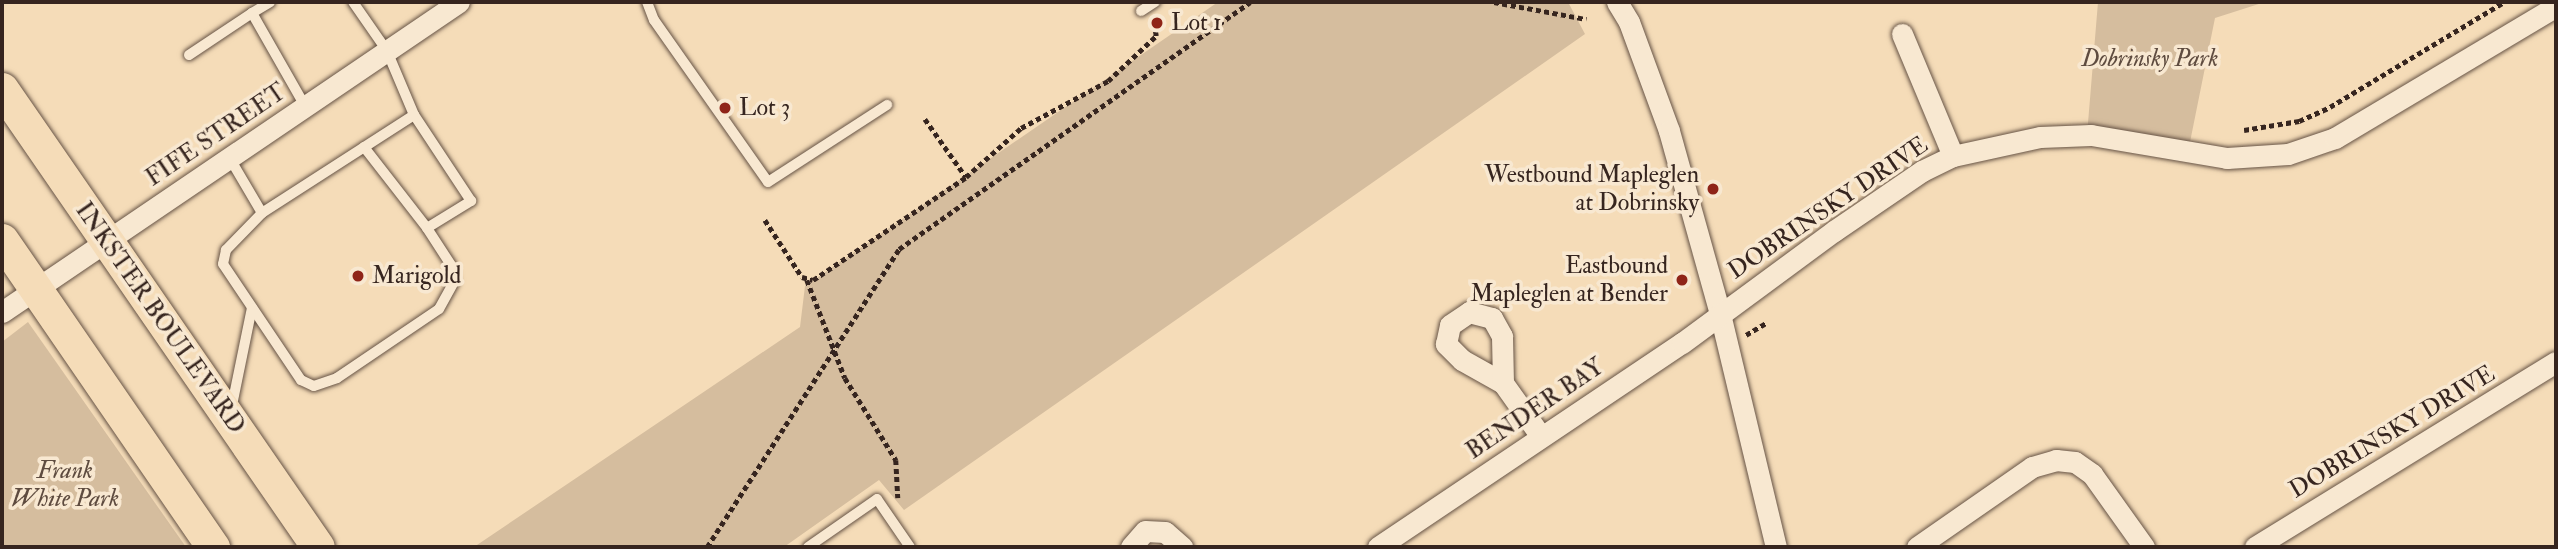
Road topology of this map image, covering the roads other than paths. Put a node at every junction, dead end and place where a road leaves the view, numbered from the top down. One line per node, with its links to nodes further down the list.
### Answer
1 (270, 2): 9 (lane)
2 (353, 2): 11 (lane)
3 (460, 2): 11 (street, FIFE STREET)
4 (647, 2): 14 (lane)
5 (1155, 2): 8 (lane)
6 (1617, 2): 27 (street)
7 (2556, 6): 18 (street, DOBRINSKY DRIVE)
8 (1141, 11)
9 (252, 13): 12 (lane); 15 (lane)
10 (1902, 34): 18 (street)
11 (387, 51): 15 (street, FIFE STREET); 16 (lane)
12 (188, 55)
13 (2, 89): 23 (main road, INKSTER BOULEVARD)
14 (887, 105)
15 (305, 106): 19 (street, FIFE STREET)
16 (414, 115): 17 (lane); 21 (lane)
17 (364, 147): 20 (lane); 21 (lane)
18 (1954, 156): 27 (street, DOBRINSKY DRIVE)
19 (229, 157): 20 (lane); 23 (street, FIFE STREET)
20 (262, 213): 25 (lane)
21 (427, 228): 25 (lane)
22 (2, 240): 24 (main road)
23 (107, 241): 24 (street, FIFE STREET); 30 (main road, INKSTER BOULEVARD)
24 (35, 289): 26 (street, FIFE STREET); 32 (main road)
25 (252, 308): 30 (lane)
26 (2, 312)
27 (1720, 314): 31 (street, BENDER BAY); 39 (street)
28 (2556, 362): 42 (street, DOBRINSKY DRIVE)
29 (1503, 383): 31 (street)
30 (230, 419): 33 (main road, INKSTER BOULEVARD)
31 (1540, 435): 38 (street, BENDER BAY)
32 (214, 547)
33 (318, 547)
34 (808, 547): 35 (lane)
35 (910, 547)
36 (1130, 547): 37 (street)
37 (1182, 547)
38 (1378, 547)
39 (1776, 547)
40 (1917, 547): 41 (street)
41 (2144, 547)
42 (2255, 547)

